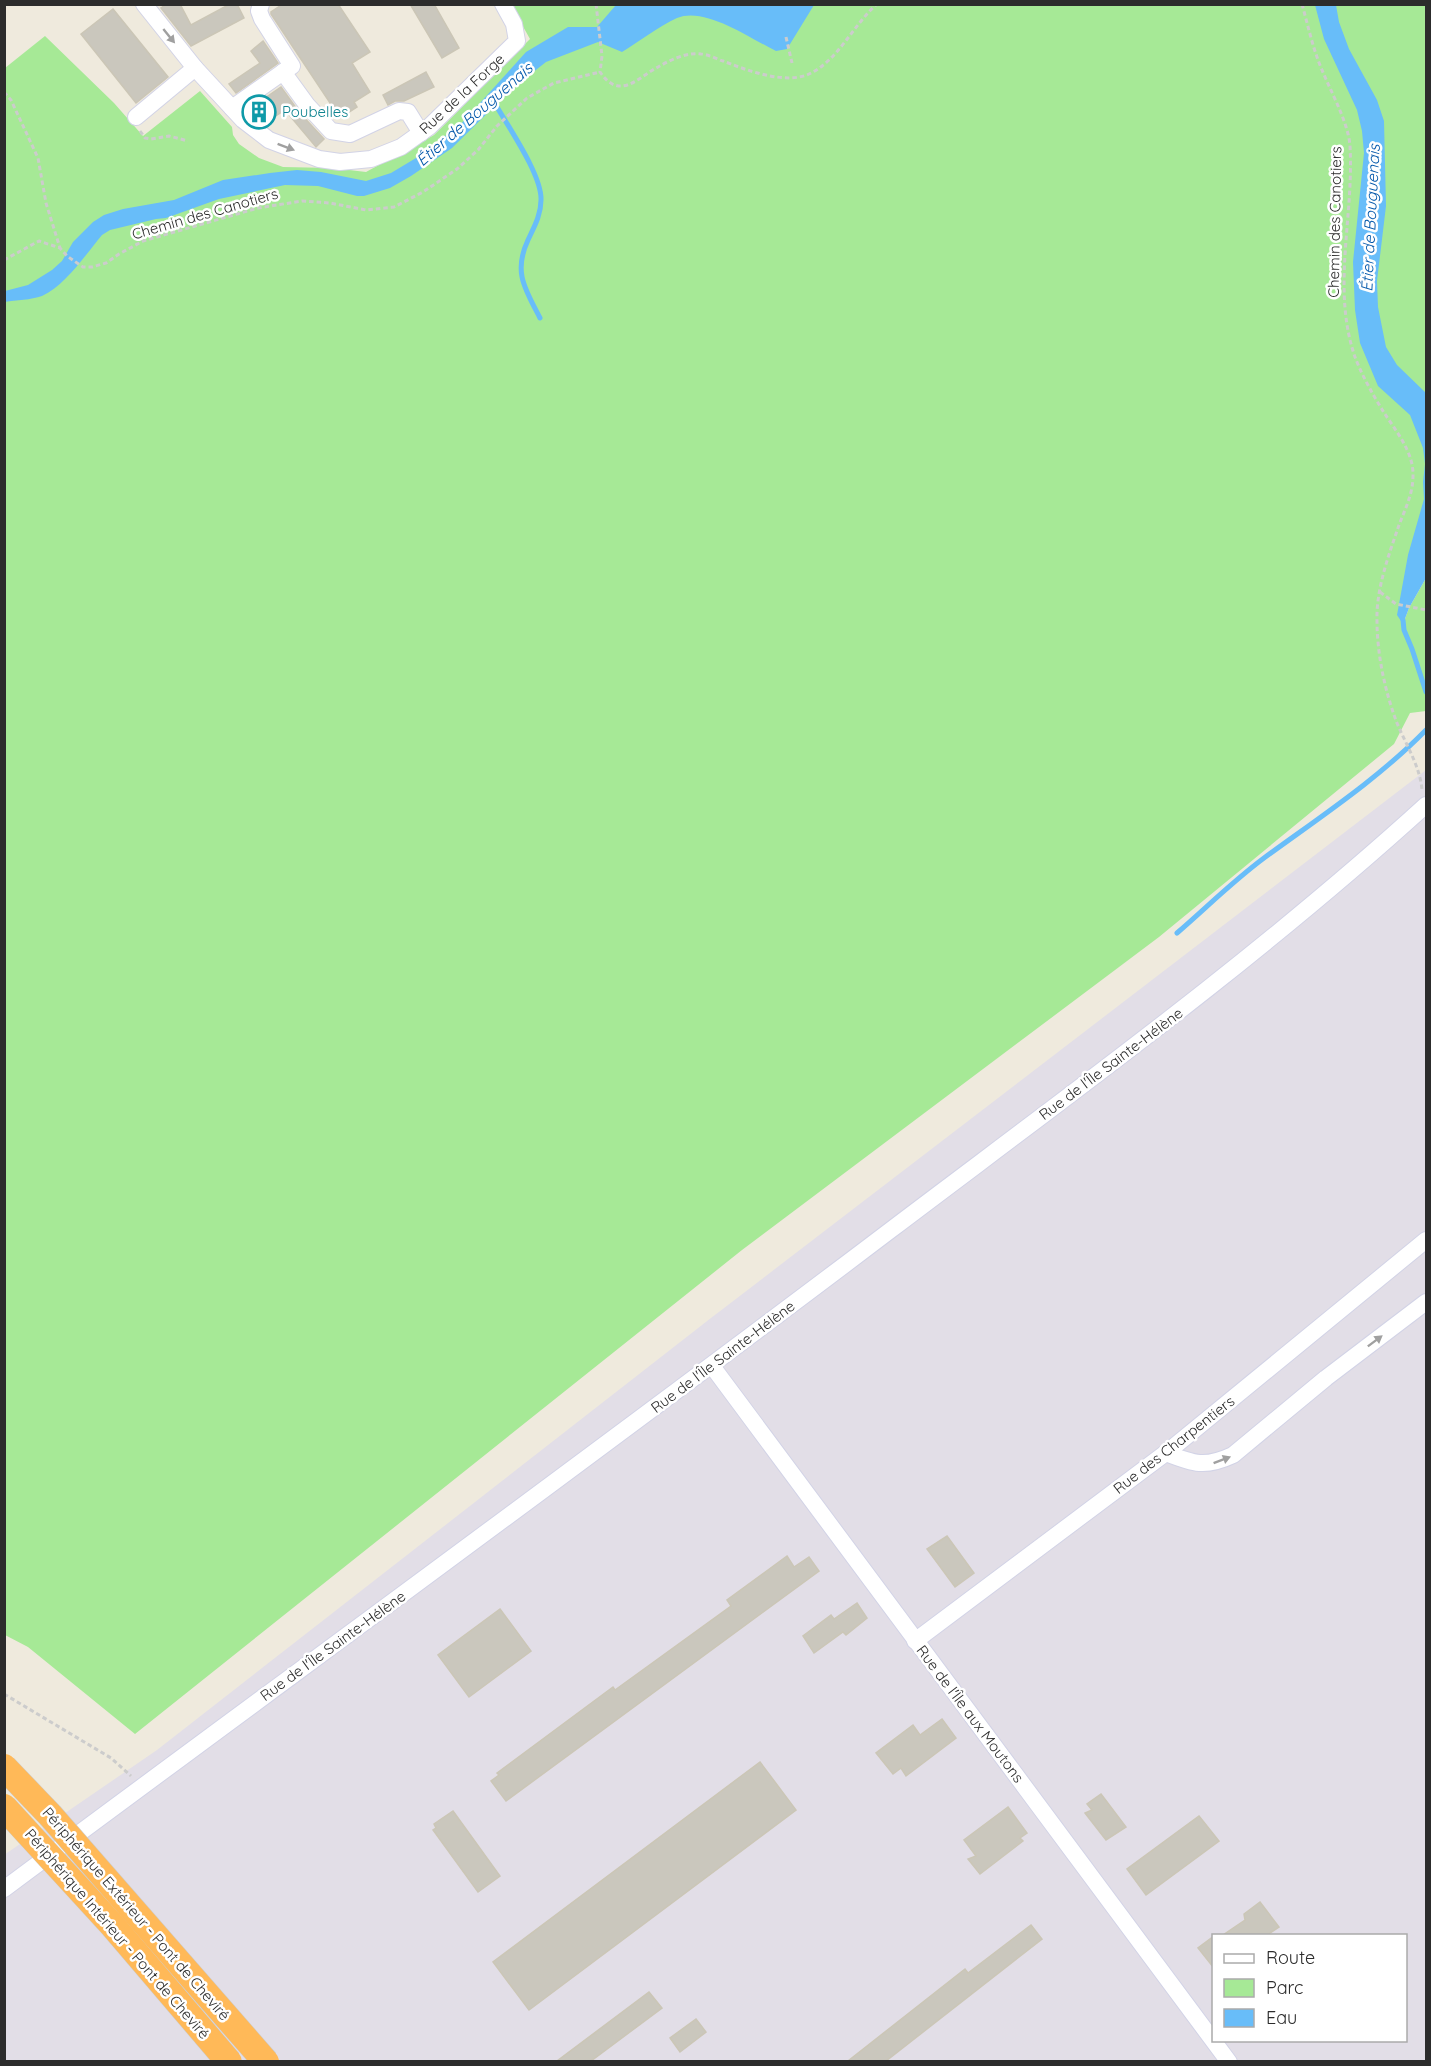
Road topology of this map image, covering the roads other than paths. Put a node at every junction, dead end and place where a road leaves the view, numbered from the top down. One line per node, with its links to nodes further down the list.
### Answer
1 (144, 4): 4 (street, Rue de la Forge, one-way to 4)
2 (261, 4): 5 (street)
3 (503, 4): 8 (street, Rue de la Forge)
4 (195, 68): 6 (street, Rue de la Forge); 7 (street)
5 (283, 72): 6 (street); 8 (street, Rue de la Forge)
6 (232, 108): 8 (street, Rue de la Forge, one-way to 8)
7 (136, 117)
8 (422, 133)
9 (1424, 797): 12 (street, Rue de l'Île Sainte-Hélène)
10 (1426, 1240): 13 (street, Rue des Charpentiers)
11 (1426, 1302): 13 (street, one-way to 11)
12 (712, 1366): 14 (street, Rue de l'Île aux Moutons); 17 (street, Rue de l'Île Sainte-Hélène)
13 (1166, 1453): 14 (street, Rue des Charpentiers)
14 (915, 1641): 18 (street, Rue de l'Île aux Moutons)
15 (4, 1767): 21 (highway, Périphérique Extérieur - Pont de Cheviré, bridge)
16 (4, 1807): 20 (highway, Périphérique Intérieur - Pont de Cheviré, bridge)
17 (4, 1889)
18 (1212, 2038)
19 (1215, 2042): 22 (street, Rue de l'Île aux Moutons)
20 (229, 2061)
21 (266, 2061)
22 (1229, 2061)

